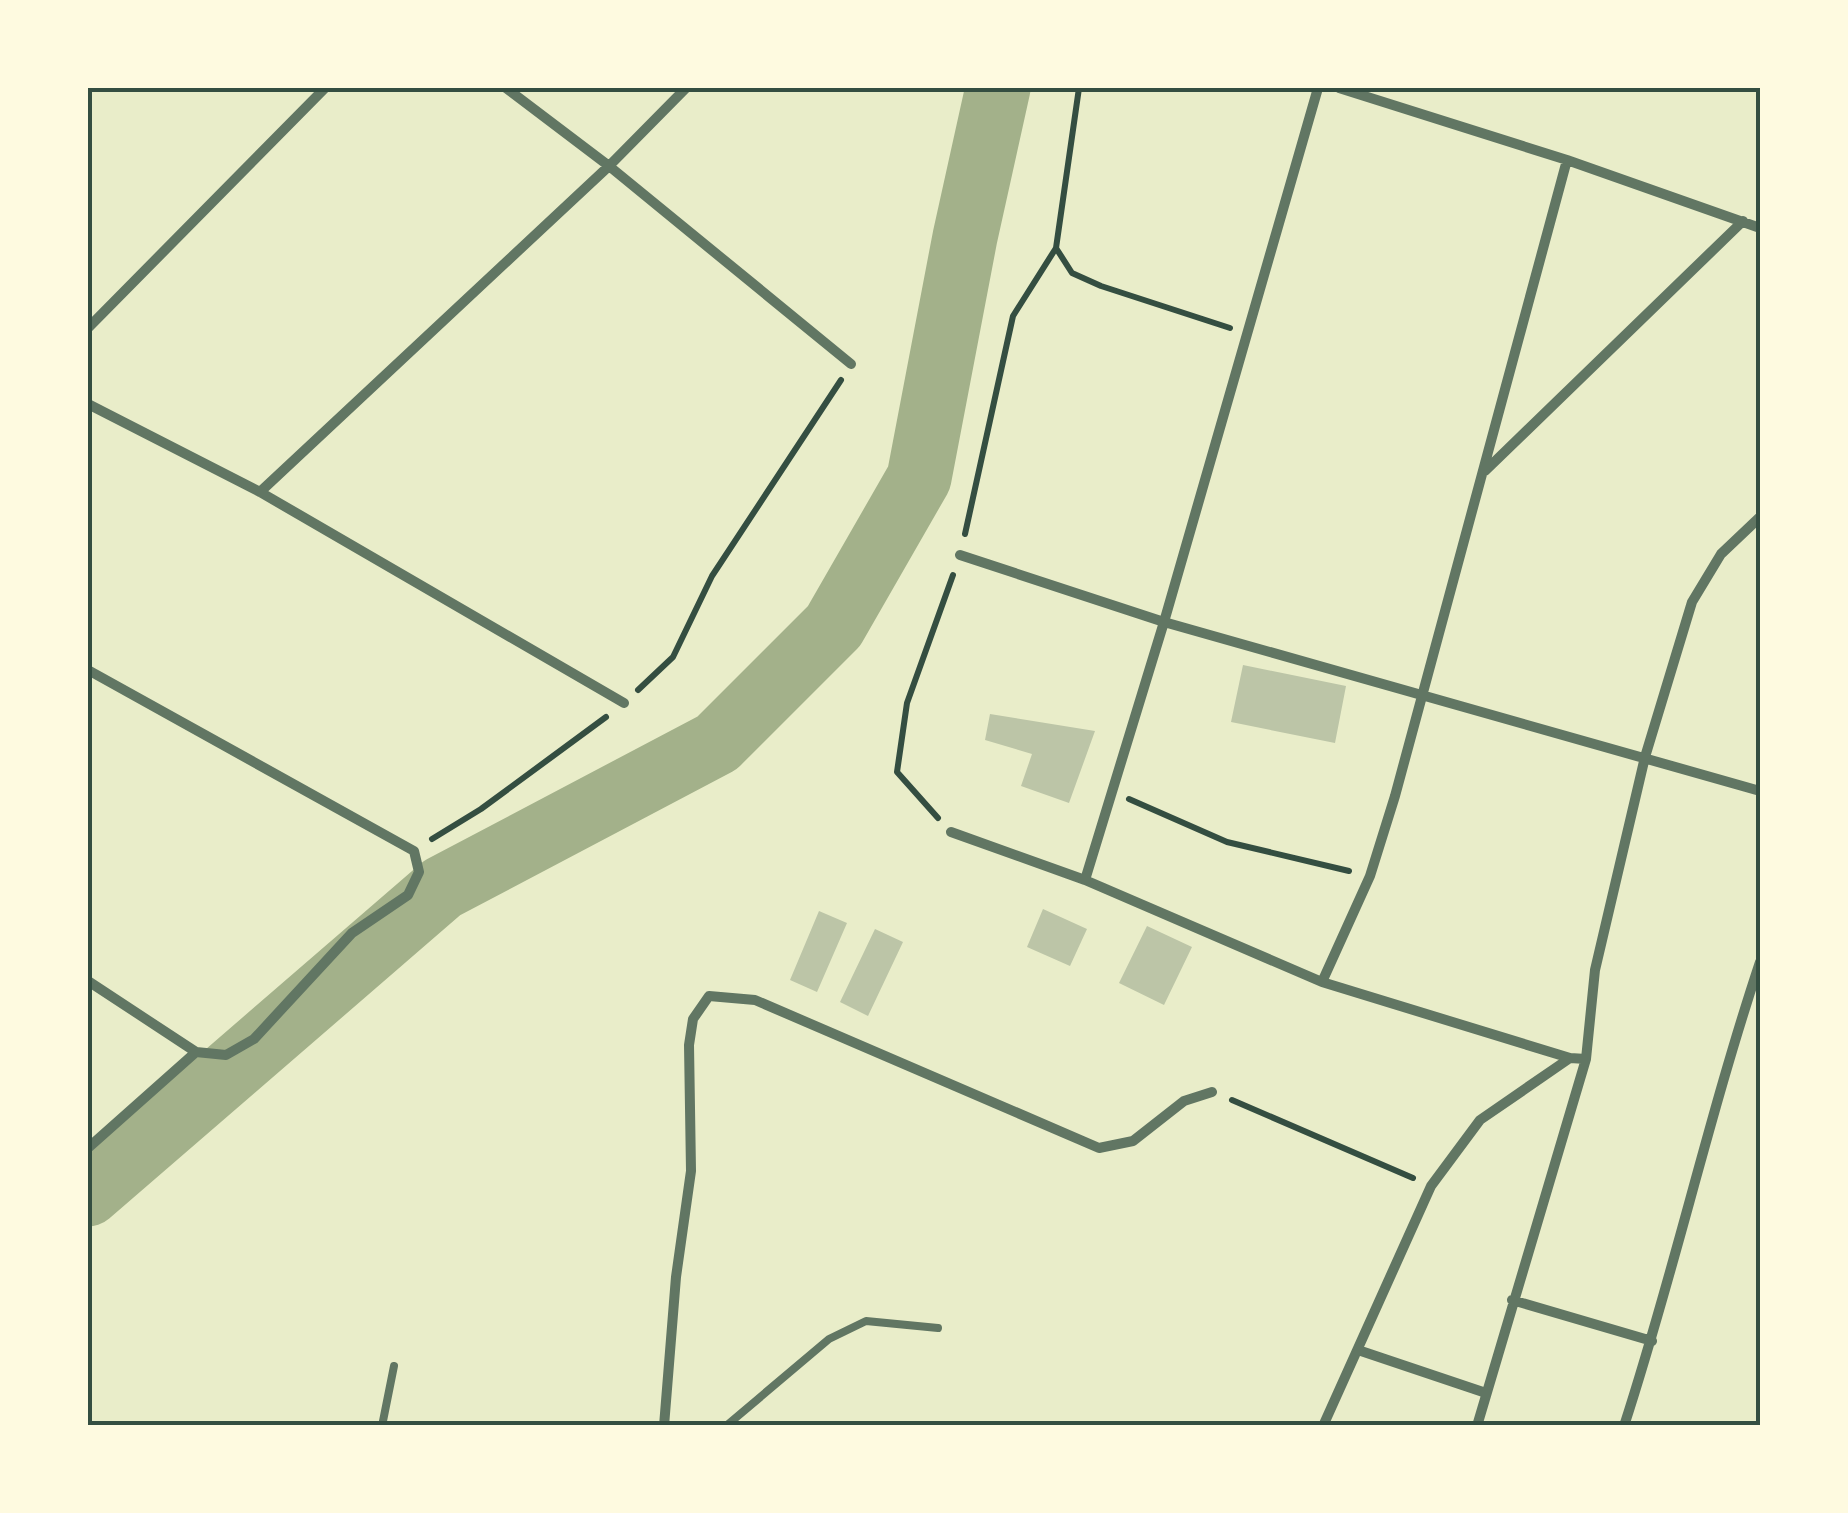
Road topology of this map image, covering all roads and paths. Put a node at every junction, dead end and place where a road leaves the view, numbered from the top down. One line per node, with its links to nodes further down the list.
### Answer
1 (326, 88): 11 (street)
2 (506, 88): 8 (street)
3 (686, 88): 8 (street)
4 (1078, 88): 12 (path)
5 (1318, 88): 12 (street)
6 (1339, 88): 7 (street)
7 (1567, 160): 9 (street); 15 (street)
8 (609, 166): 13 (street); 16 (street)
9 (1743, 221): 10 (street); 15 (street)
10 (1760, 228)
11 (88, 328)
12 (1246, 333): 19 (street)
13 (850, 364): 22 (path)
14 (88, 404): 16 (street)
15 (1482, 474): 21 (street)
16 (260, 492): 22 (street)
17 (1760, 517): 23 (street)
18 (960, 555): 19 (street)
19 (1164, 622): 21 (street); 25 (street)
20 (88, 670): 27 (street)
21 (1424, 697): 23 (street); 28 (street)
22 (624, 703): 27 (path)
23 (1645, 757): 24 (street); 35 (street)
24 (1760, 791)
25 (1112, 792): 28 (path); 29 (street)
26 (951, 832): 29 (street)
27 (414, 851): 33 (street)
28 (1370, 876): 32 (street)
29 (1085, 880): 32 (street)
30 (1760, 962): 41 (street)
31 (88, 981): 33 (street)
32 (1322, 982): 34 (street)
33 (196, 1052): 37 (street)
34 (1570, 1058): 35 (street); 38 (street)
35 (1586, 1059): 39 (street)
36 (1212, 1092): 38 (path); 46 (street)
37 (88, 1148)
38 (1432, 1186): 42 (street)
39 (1512, 1300): 41 (street); 44 (street)
40 (938, 1328): 47 (lane)
41 (1652, 1341): 50 (street)
42 (1358, 1350): 44 (street); 48 (street)
43 (394, 1366): 45 (lane)
44 (1486, 1393): 49 (street)
45 (382, 1426)
46 (664, 1426)
47 (726, 1426)
48 (1323, 1426)
49 (1477, 1426)
50 (1624, 1426)

